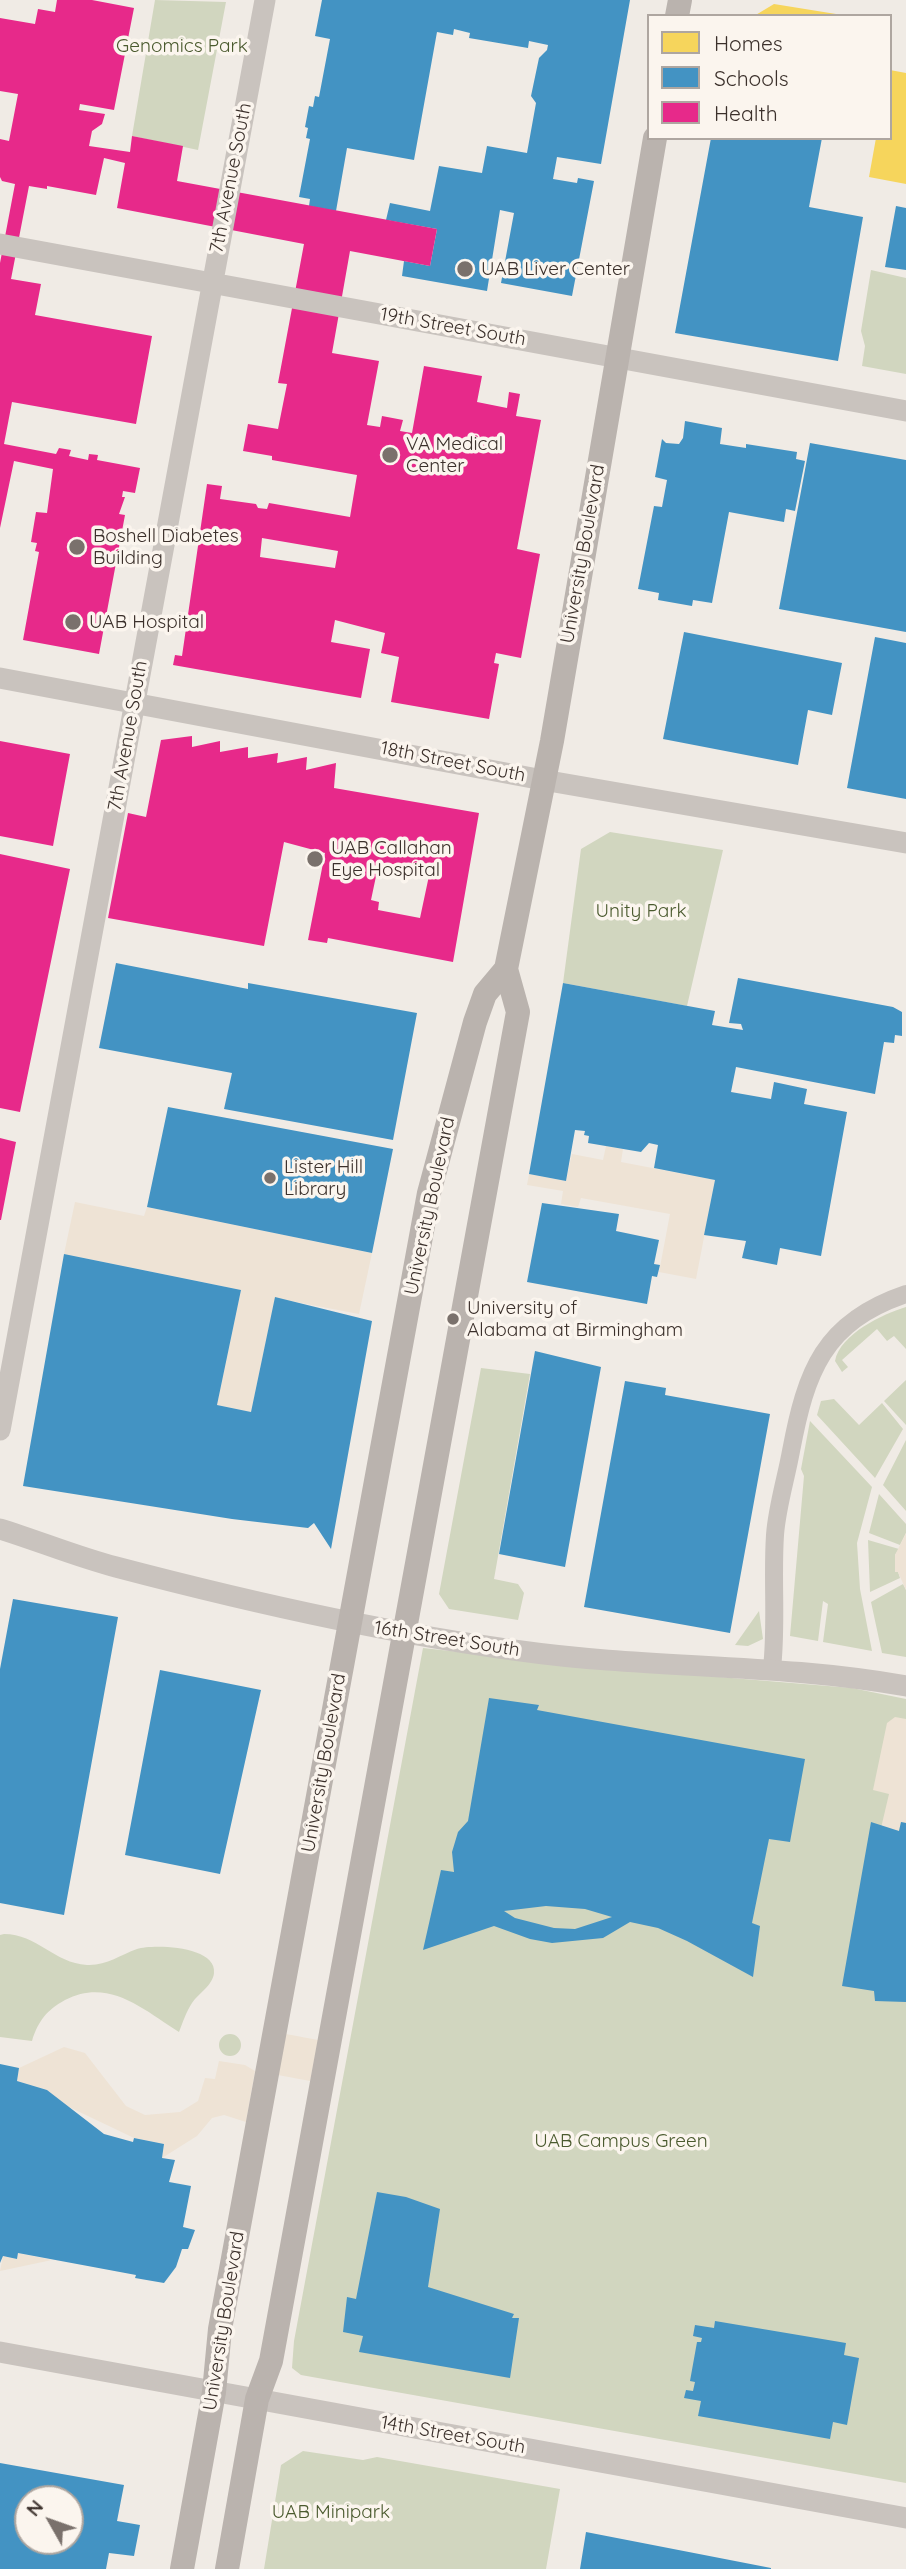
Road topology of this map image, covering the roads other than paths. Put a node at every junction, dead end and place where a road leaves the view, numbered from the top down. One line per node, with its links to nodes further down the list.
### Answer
1 (265, 0): 4 (street, 7th Avenue South)
2 (655, 140): 5 (main road, University Boulevard)
3 (0, 244): 4 (street, 19th Street South)
4 (211, 283): 5 (street, 19th Street South); 8 (street, 7th Avenue South)
5 (617, 357): 6 (street, 19th Street South); 9 (main road, University Boulevard)
6 (906, 411)
7 (0, 678): 8 (street, 18th Street South)
8 (133, 702): 9 (street, 18th Street South); 13 (street, 7th Avenue South)
9 (543, 779): 10 (street, 18th Street South); 11 (main road, University Boulevard)
10 (906, 843)
11 (506, 969): 15 (main road, University Boulevard); 16 (main road, University Boulevard)
12 (906, 1294): 17 (street)
13 (0, 1430)
14 (0, 1529): 15 (street, 16th Street South)
15 (349, 1623): 16 (street, 16th Street South); 20 (main road, University Boulevard)
16 (404, 1632): 17 (street, 16th Street South); 21 (main road, University Boulevard)
17 (772, 1668): 18 (street, 16th Street South)
18 (906, 1686)
19 (0, 2352): 20 (street, 14th Street South)
20 (215, 2392): 21 (street, 14th Street South); 23 (main road, University Boulevard)
21 (257, 2399): 22 (street, 14th Street South); 24 (main road, University Boulevard)
22 (906, 2518)
23 (182, 2569)
24 (227, 2569)

